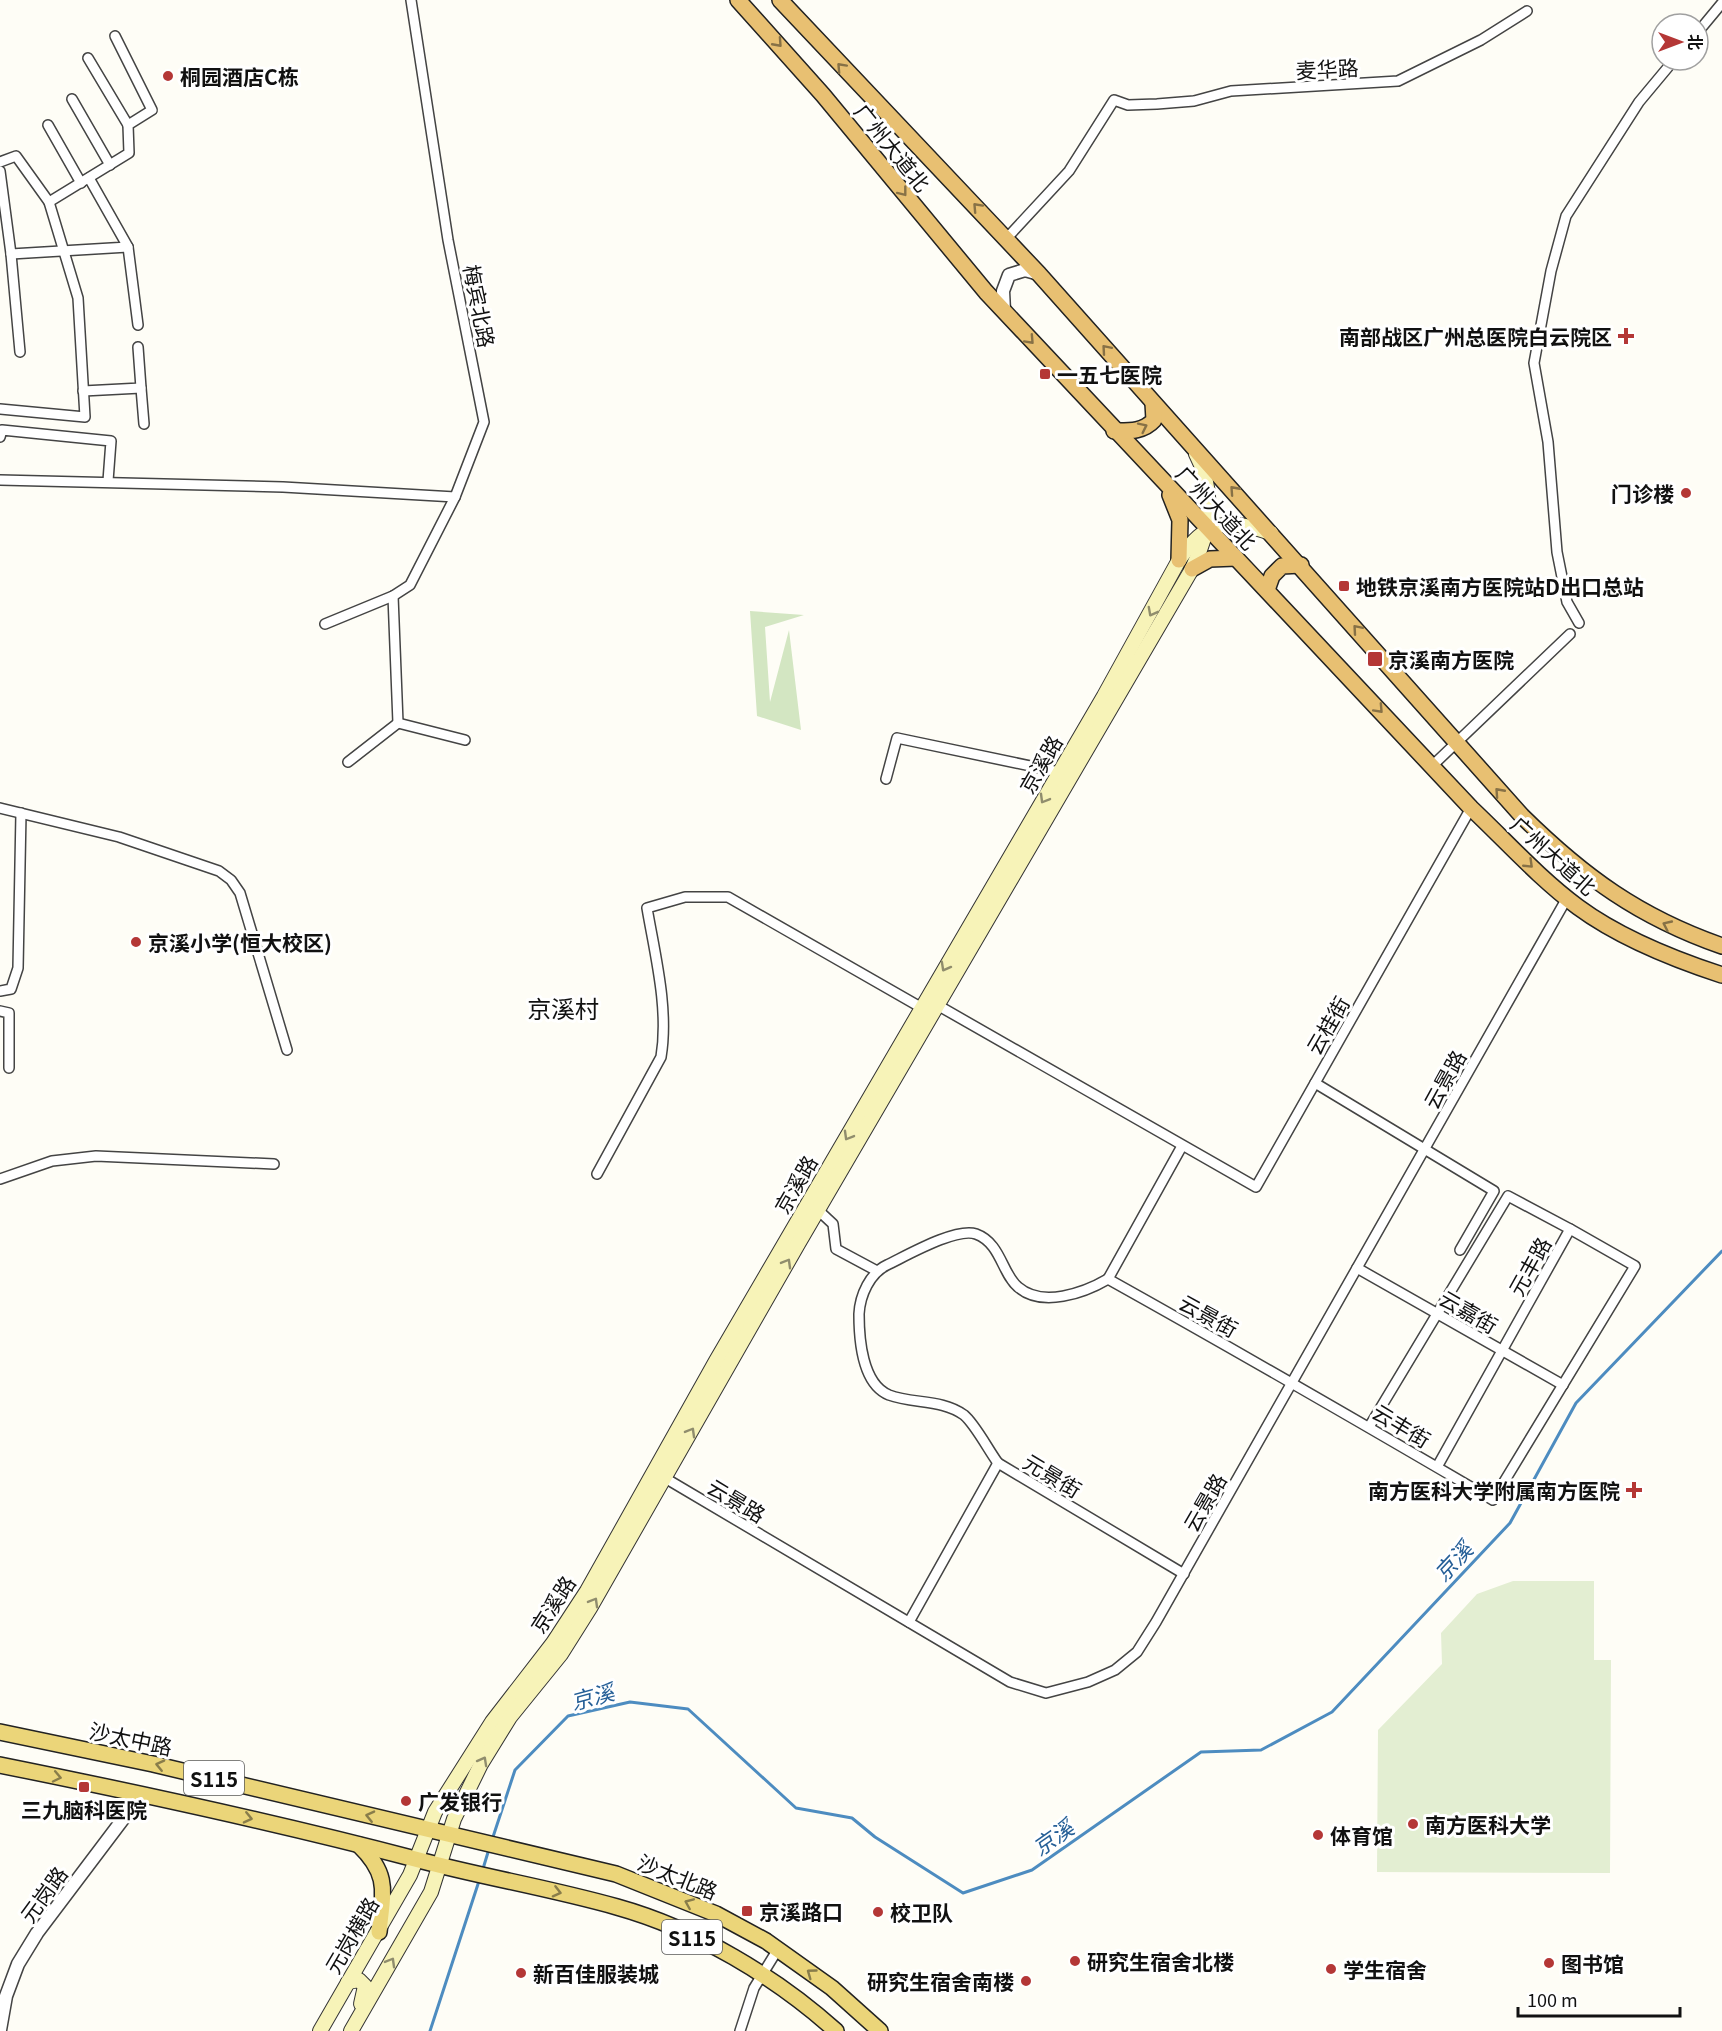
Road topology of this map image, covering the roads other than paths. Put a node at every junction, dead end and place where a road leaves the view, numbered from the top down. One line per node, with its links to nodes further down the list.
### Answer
1 (411, 0): 38 (street, 梅宾北路)
2 (738, 0): 23 (highway, 广州大道北, one-way to 23)
3 (780, 0): 18 (highway, 广州大道北, one-way to 3)
4 (1722, 3): 6 (street)
5 (1527, 11): 18 (street, 麦华路)
6 (1710, 18)
7 (115, 36): 12 (street)
8 (88, 58): 12 (street)
9 (1664, 72): 46 (street)
10 (72, 99): 14 (street)
11 (48, 125): 16 (street)
12 (128, 125): 14 (street)
13 (0, 162): 17 (street)
14 (110, 165): 16 (street)
15 (0, 171): 21 (street)
16 (85, 180): 17 (street); 19 (street)
17 (49, 202): 20 (street)
18 (1006, 239): 22 (highway, 广州大道北)
19 (128, 247): 20 (street); 24 (street)
20 (63, 249): 21 (street); 28 (street)
21 (10, 254): 26 (street)
22 (1039, 273): 23 (street); 29 (highway, 广州大道北, one-way to 22)
23 (1004, 311): 32 (highway, 广州大道北, one-way to 32)
24 (138, 326)
25 (138, 347): 27 (street)
26 (20, 352)
27 (141, 388): 28 (street); 31 (street)
28 (83, 391): 30 (street)
29 (1154, 403): 32 (highway, one-way to 29); 34 (highway, 广州大道北)
30 (0, 409)
31 (144, 424)
32 (1114, 431): 35 (highway, 广州大道北)
33 (0, 436): 37 (street)
34 (1187, 439): 39 (main road, 京溪路); 40 (highway, 广州大道北, one-way to 34)
35 (1159, 476): 39 (highway, 广州大道北); 42 (highway)
36 (0, 480): 37 (street)
37 (108, 481): 38 (street)
38 (455, 497): 45 (street, 梅宾北路)
39 (1208, 528): 40 (main road); 41 (highway, 广州大道北); 42 (main road, 京溪路)
40 (1273, 533): 43 (highway, 广州大道北)
41 (1236, 558): 42 (highway); 44 (highway, 广州大道北)
42 (1186, 565): 54 (main road, 京溪路, one-way to 54); 63 (main road, 京溪路)
43 (1301, 566): 44 (highway); 51 (highway, 广州大道北, one-way to 43)
44 (1267, 590): 53 (highway, 广州大道北, one-way to 53)
45 (393, 596): 47 (street, 梅宾北路); 49 (street)
46 (1579, 623)
47 (326, 624)
48 (1570, 634): 51 (street)
49 (398, 723): 50 (street); 52 (street)
50 (465, 740)
51 (1455, 742): 53 (street); 60 (highway, 广州大道北, one-way to 51)
52 (348, 762)
53 (1432, 766): 57 (highway, 广州大道北)
54 (1059, 772): 55 (street); 64 (main road, 京溪路, one-way to 64)
55 (886, 779)
56 (0, 808): 58 (street)
57 (1471, 808): 59 (highway, 广州大道北, one-way to 59); 68 (street, 云桂街)
58 (21, 813): 62 (street); 66 (street)
59 (1567, 898): 61 (highway, 广州大道北); 70 (street, 云景路)
60 (1722, 946)
61 (1722, 975)
62 (0, 991)
63 (939, 1006): 69 (street, 云桂街); 74 (main road, 京溪路)
64 (922, 1008): 72 (street); 94 (main road, 京溪路, one-way to 94)
65 (0, 1011): 67 (street)
66 (287, 1050)
67 (9, 1068)
68 (1315, 1083): 69 (street, 云桂街); 70 (street)
69 (1182, 1146): 79 (street)
70 (1424, 1150): 76 (street); 77 (street, 云景路)
71 (274, 1164): 73 (street)
72 (597, 1174)
73 (0, 1179)
74 (818, 1209): 78 (street); 87 (main road, 京溪路, one-way to 74)
75 (1570, 1230): 80 (street); 81 (street, 元丰路); 83 (street, 元丰路)
76 (1460, 1250)
77 (1357, 1268): 80 (street, 云嘉街); 82 (street, 云景路)
78 (877, 1271): 79 (street); 85 (street)
79 (1108, 1280): 82 (street, 云景街)
80 (1438, 1315): 81 (street, 云嘉街); 84 (street)
81 (1502, 1351): 83 (street, 云嘉街); 86 (street, 元丰路)
82 (1293, 1382): 84 (street, 云丰街); 89 (street, 云景路)
83 (1563, 1385): 88 (street, 元丰路)
84 (1369, 1427): 86 (street, 云丰街)
85 (998, 1464): 89 (street, 元景街); 90 (street, 元景街)
86 (1437, 1467): 88 (street, 云丰街)
87 (664, 1478): 90 (street, 云景路); 95 (main road, 京溪路, one-way to 87)
88 (1493, 1500)
89 (1184, 1574): 90 (street, 云景路)
90 (909, 1622)
91 (0, 1732): 94 (main road, 沙太中路 / S115, one-way to 91)
92 (0, 1765): 93 (main road, S115, one-way to 93)
93 (142, 1794): 96 (main road, S115, one-way to 96); 104 (street, 元岗路)
94 (427, 1828): 95 (main road, 沙太北路 / S115); 97 (main road, 京溪路)
95 (450, 1833): 98 (main road, 京溪路); 100 (main road, 沙太北路 / S115, one-way to 95)
96 (357, 1843): 97 (main road, S115); 99 (main road)
97 (416, 1860): 98 (main road, S115); 99 (main road, 元岗横路)
98 (441, 1865): 101 (main road, S115, one-way to 101); 103 (main road, one-way to 98)
99 (379, 1932): 102 (main road, 元岗横路)
100 (778, 1949): 101 (street); 108 (main road, 沙太北路 / S115, one-way to 100)
101 (760, 1976): 106 (street); 107 (main road, S115)
102 (348, 1982): 103 (main road); 105 (main road, 元岗横路)
103 (354, 2026)
104 (0, 2030)
105 (320, 2031)
106 (740, 2031)
107 (836, 2031)
108 (880, 2031)

